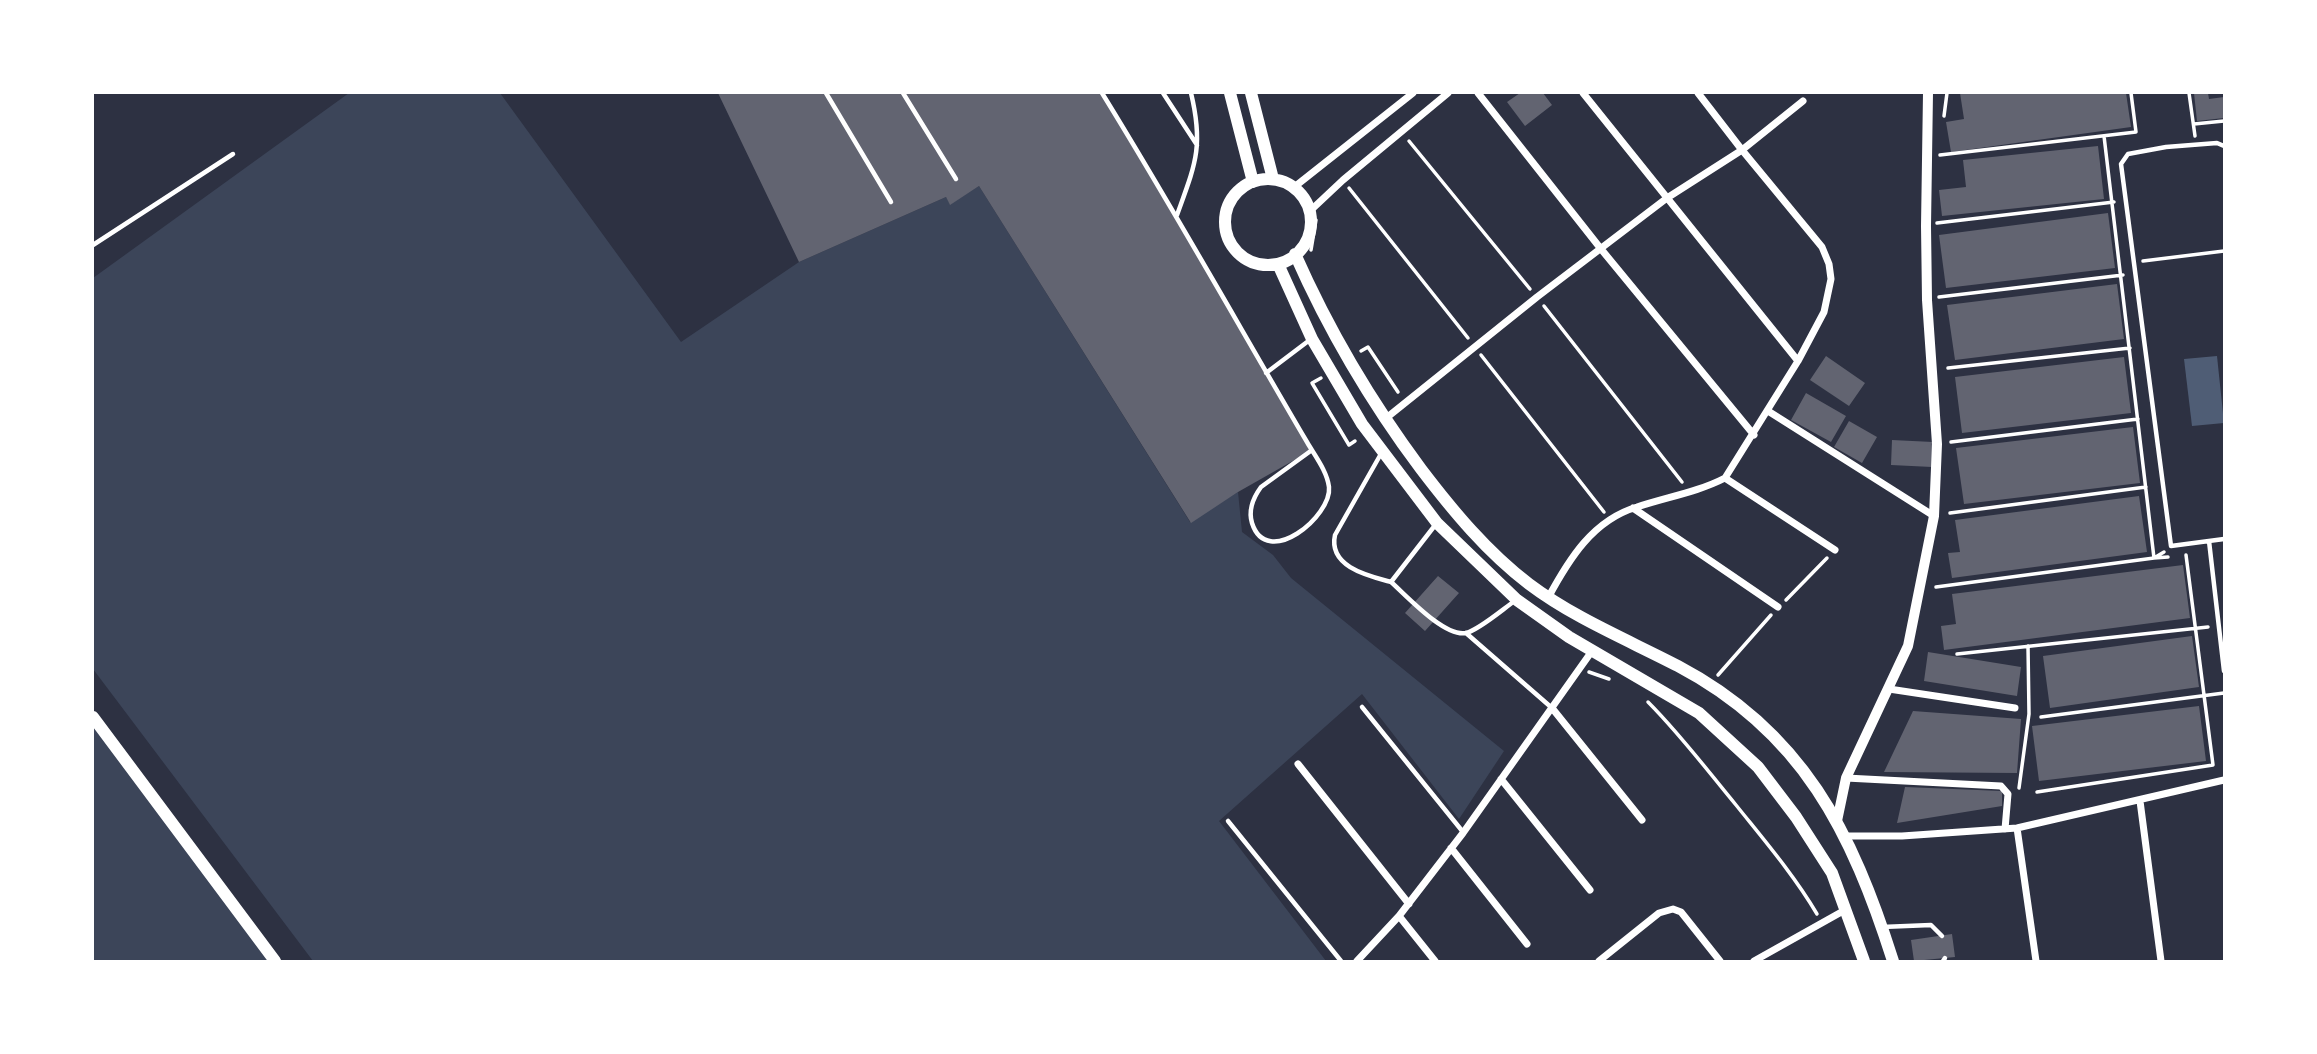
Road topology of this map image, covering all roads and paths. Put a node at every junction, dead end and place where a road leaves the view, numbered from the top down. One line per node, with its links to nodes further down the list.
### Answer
1 (825, 93): 33 (lane)
2 (903, 93): 27 (lane)
3 (1102, 93): 36 (lane)
4 (1163, 93): 23 (lane)
5 (1191, 93): 23 (lane)
6 (1230, 93): 29 (main road)
7 (1251, 93): 28 (main road)
8 (1413, 93): 30 (street)
9 (1448, 93): 19 (street)
10 (1478, 93): 39 (street)
11 (1583, 93): 31 (street)
12 (1698, 93): 24 (street)
13 (1928, 93): 73 (street)
14 (2131, 93): 20 (path)
15 (2189, 93): 18 (path)
16 (1803, 101): 24 (street)
17 (2224, 121): 18 (path)
18 (2194, 124): 21 (path)
19 (1401, 131): 35 (street); 48 (path)
20 (2104, 136): 26 (path); 34 (path)
21 (2197, 145): 22 (lane); 32 (lane)
22 (2224, 146)
23 (1198, 147): 36 (lane)
24 (1742, 150): 31 (street); 53 (street)
25 (233, 154): 38 (lane)
26 (1938, 155)
27 (956, 179)
28 (1273, 179): 29 (main road); 30 (main road)
29 (1253, 182): 44 (main road)
30 (1293, 188): 35 (main road)
31 (1667, 198): 39 (street); 53 (street)
32 (2125, 200): 34 (path); 43 (lane)
33 (891, 202)
34 (2112, 202): 37 (path); 46 (path)
35 (1313, 209): 41 (main road); 42 (path)
36 (1176, 216): 56 (lane)
37 (1935, 223)
38 (93, 246)
39 (1601, 249): 48 (street); 63 (street)
40 (2224, 251): 43 (path)
41 (1295, 254): 44 (main road); 52 (main road)
42 (1311, 257)
43 (2133, 262): 45 (lane)
44 (1278, 264): 49 (main road)
45 (2135, 274): 46 (path); 50 (lane)
46 (2121, 276): 47 (path); 51 (path)
47 (1939, 297)
48 (1537, 298): 60 (street); 70 (path)
49 (1312, 339): 55 (main road); 56 (lane)
50 (2145, 346): 51 (path); 59 (lane)
51 (2129, 348): 54 (path); 61 (path)
52 (1347, 360): 57 (path); 60 (main road)
53 (1798, 361): 58 (street)
54 (1948, 368)
55 (1331, 372): 62 (path); 66 (main road)
56 (1266, 373): 65 (lane)
57 (1400, 395)
58 (1768, 411): 63 (street); 73 (street)
59 (2154, 417): 61 (path); 68 (lane)
60 (1385, 419): 82 (main road)
61 (2138, 419): 64 (path); 69 (path)
62 (1352, 431)
63 (1754, 435): 67 (street)
64 (1950, 442)
65 (1312, 450): 65 (lane)
66 (1382, 451): 74 (main road); 80 (lane)
67 (1725, 478): 70 (street); 78 (street)
68 (2163, 485): 69 (path); 77 (lane)
69 (2146, 487): 72 (path); 79 (path)
70 (1690, 491): 71 (street)
71 (1633, 508): 82 (street); 84 (street)
72 (1950, 513)
73 (1934, 516): 94 (street)
74 (1437, 523): 80 (lane); 83 (main road)
75 (2224, 539): 76 (lane)
76 (2209, 541): 77 (lane); 85 (lane)
77 (2171, 546): 79 (path)
78 (1835, 550)
79 (2154, 558): 81 (path); 86 (path)
80 (1391, 582): 87 (lane)
81 (1936, 588)
82 (1548, 598): 112 (main road)
83 (1517, 600): 87 (lane); 89 (main road)
84 (1778, 607)
85 (2219, 626): 86 (path); 92 (lane)
86 (2196, 628): 88 (path); 96 (path)
87 (1466, 633): 99 (lane)
88 (2028, 645): 90 (path); 107 (path)
89 (1592, 651): 91 (street); 120 (main road)
90 (1957, 654)
91 (1581, 669): 93 (path); 99 (street)
92 (2224, 671)
93 (1620, 683)
94 (1889, 689): 100 (street); 104 (street)
95 (2224, 693): 96 (path)
96 (2205, 695): 102 (path); 108 (path)
97 (1642, 697): 122 (path)
98 (1362, 707): 115 (lane)
99 (1552, 708): 105 (street); 110 (street)
100 (2015, 708)
101 (93, 717): 126 (main road)
102 (2041, 717)
103 (1298, 764): 119 (street)
104 (1846, 778): 112 (street); 114 (street)
105 (1501, 779): 115 (street); 118 (street)
106 (2224, 780): 109 (street)
107 (2019, 788)
108 (2037, 792)
109 (2140, 801): 113 (street); 136 (street)
110 (1642, 820)
111 (1228, 821): 127 (lane)
112 (1837, 821): 116 (main road)
113 (2017, 828): 114 (street); 135 (street)
114 (2005, 829): 116 (street)
115 (1463, 833): 117 (street)
116 (1845, 836): 123 (main road)
117 (1451, 848): 119 (street); 125 (street)
118 (1590, 890)
119 (1409, 904): 121 (street)
120 (1845, 910): 122 (street); 133 (main road)
121 (1399, 916): 128 (street); 129 (street)
122 (1822, 922): 132 (street)
123 (1882, 927): 124 (lane); 134 (main road)
124 (1942, 936)
125 (1527, 944)
126 (275, 961)
127 (1341, 961)
128 (1357, 961)
129 (1435, 961)
130 (1599, 961): 131 (street)
131 (1720, 961)
132 (1754, 961)
133 (1864, 961)
134 (1893, 961)
135 (2036, 961)
136 (2161, 961)

